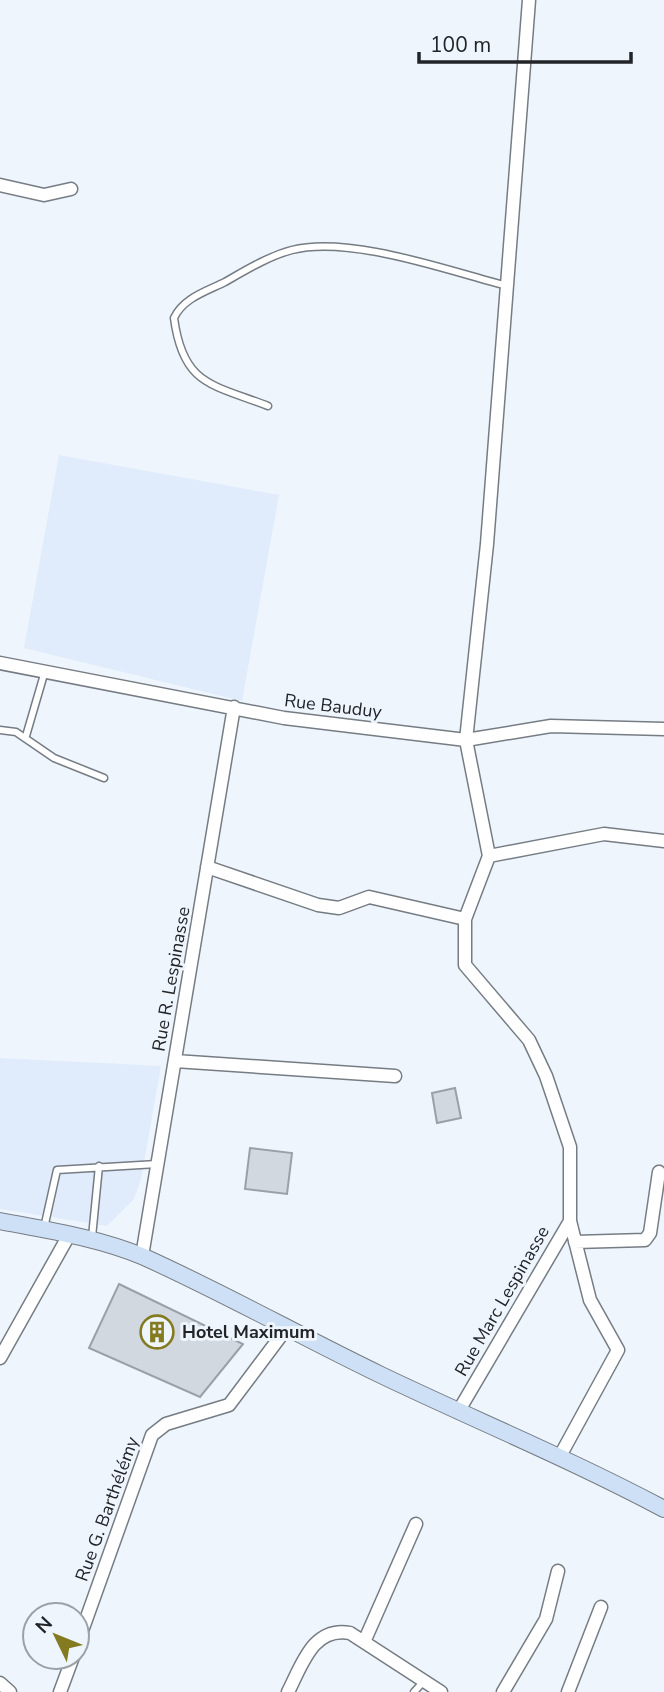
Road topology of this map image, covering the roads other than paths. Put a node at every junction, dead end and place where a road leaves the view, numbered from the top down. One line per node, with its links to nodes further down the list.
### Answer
1 (529, 0): 4 (street)
2 (0, 186): 3 (street)
3 (71, 189)
4 (507, 286): 5 (lane); 12 (street)
5 (268, 406)
6 (0, 663): 7 (street, Rue Bauduy)
7 (45, 671): 8 (street, Rue Bauduy); 11 (lane)
8 (234, 707): 12 (street, Rue Bauduy); 16 (street, Rue R. Lespinasse)
9 (664, 729): 12 (street, Rue Bauduy)
10 (0, 730): 11 (lane)
11 (26, 737): 13 (lane)
12 (466, 740): 15 (street)
13 (104, 778)
14 (664, 841): 15 (street)
15 (489, 856): 17 (street, Rue Marc Lespinasse)
16 (207, 866): 17 (street); 18 (street, Rue R. Lespinasse)
17 (464, 919): 23 (street, Rue Marc Lespinasse)
18 (175, 1061): 19 (street); 20 (street, Rue R. Lespinasse)
19 (395, 1076)
20 (157, 1164): 21 (lane); 29 (street, Rue R. Lespinasse)
21 (99, 1166): 25 (lane); 27 (lane)
22 (659, 1172): 28 (street)
23 (570, 1220): 28 (street); 32 (street, Rue Marc Lespinasse)
24 (0, 1221): 25 (main road)
25 (44, 1230): 26 (main road)
26 (69, 1235): 27 (main road); 31 (street)
27 (92, 1242): 29 (main road)
28 (575, 1242): 33 (street)
29 (142, 1256): 30 (main road)
30 (286, 1329): 32 (main road); 37 (street, Rue G. Barthélémy)
31 (0, 1358)
32 (458, 1412): 33 (main road)
33 (560, 1456): 34 (main road)
34 (664, 1509)
35 (416, 1524): 39 (street)
36 (558, 1571): 48 (street)
37 (91, 1606)
38 (601, 1607): 49 (street)
39 (364, 1642): 41 (street); 45 (street)
40 (68, 1671): 44 (street)
41 (424, 1681): 46 (lane); 47 (street)
42 (0, 1683): 43 (street)
43 (10, 1692)
44 (60, 1692)
45 (288, 1692)
46 (414, 1692)
47 (441, 1692)
48 (503, 1692)
49 (568, 1692)

